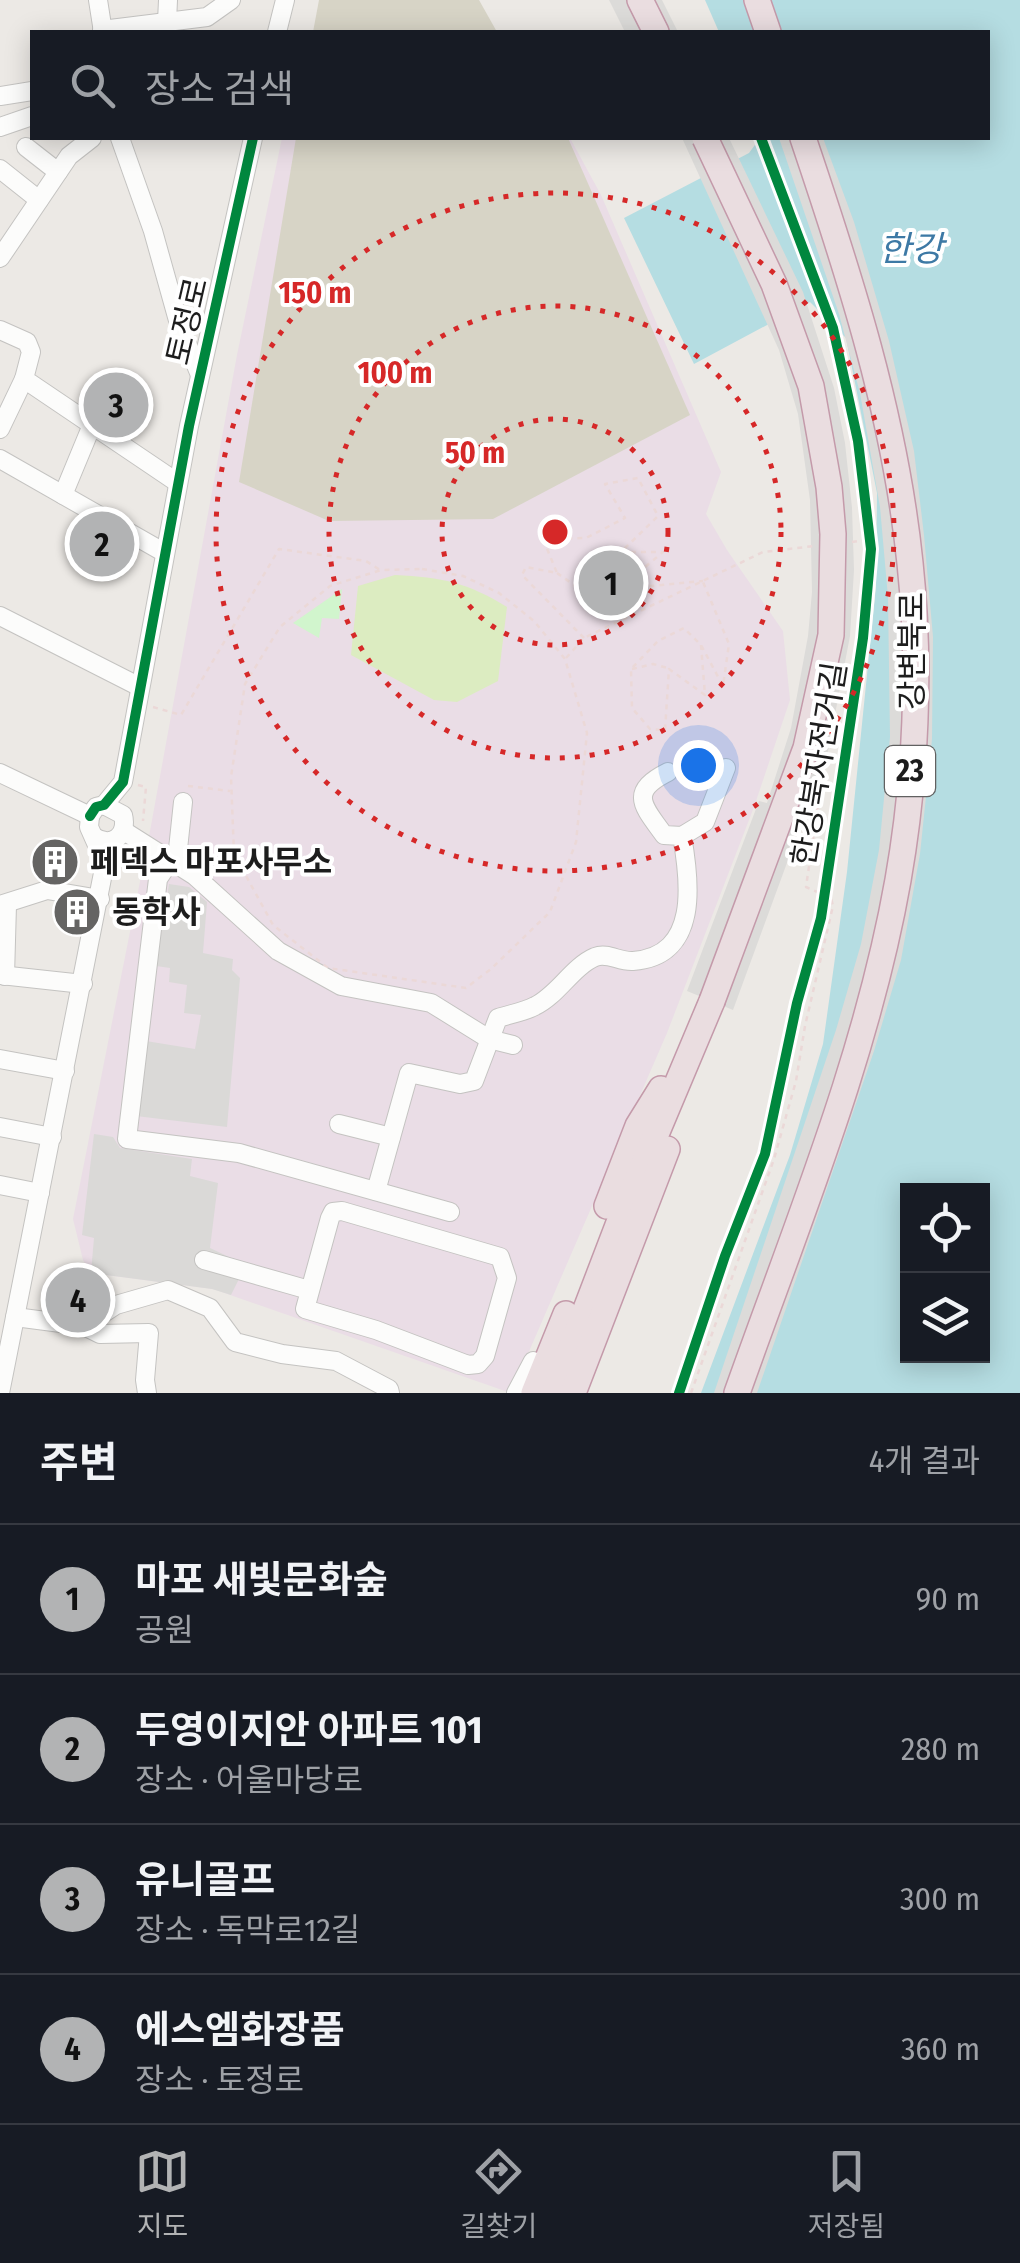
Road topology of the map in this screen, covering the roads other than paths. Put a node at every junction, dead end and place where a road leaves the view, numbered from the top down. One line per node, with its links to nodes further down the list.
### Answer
1 (98, 0): 9 (street)
2 (168, 0): 7 (street)
3 (231, 0): 8 (street)
4 (284, 0): 11 (street)
5 (640, 0): 12 (highway)
6 (757, 0): 13 (highway)
7 (167, 22): 8 (street); 10 (street)
8 (210, 25)
9 (102, 30)
10 (109, 30)
11 (277, 30)
12 (655, 30)
13 (767, 30)
14 (30, 91): 15 (street)
15 (0, 96)
16 (30, 117): 17 (street)
17 (0, 127)
18 (89, 140): 25 (street)
19 (121, 140): 30 (street)
20 (253, 140): 30 (street, 토정로)
21 (707, 140): 55 (highway, bridge)
22 (804, 140): 80 (highway, 강변북로 / 23)
23 (26, 147): 25 (street)
24 (0, 169): 26 (street)
25 (58, 172): 26 (street)
26 (39, 200): 27 (street)
27 (8, 230): 28 (street)
28 (0, 258)
29 (0, 330): 31 (street)
30 (200, 376): 35 (street, 토정로)
31 (24, 380): 32 (street); 33 (street)
32 (92, 425): 35 (street); 36 (street)
33 (0, 428)
34 (0, 459): 36 (street)
35 (178, 483): 37 (street, 토정로)
36 (63, 495): 37 (street)
37 (165, 554): 39 (street, 토정로)
38 (0, 616): 39 (street)
39 (139, 694): 43 (street, 토정로)
40 (726, 768): 47 (street)
41 (668, 772): 47 (street)
42 (0, 774): 45 (street)
43 (123, 782): 45 (street, 토정로); 46 (street)
44 (185, 794): 49 (street)
45 (97, 810): 46 (street); 48 (street)
46 (121, 828): 48 (street); 49 (street); 50 (street)
47 (682, 836): 56 (street)
48 (94, 837): 50 (street)
49 (167, 861): 56 (street); 65 (street)
50 (105, 863): 51 (street)
51 (100, 898): 52 (street); 54 (street)
52 (3, 905): 53 (street)
53 (2, 976): 54 (street)
54 (82, 984): 59 (street)
55 (709, 1009): 77 (highway); 78 (highway); 79 (highway)
56 (489, 1039): 57 (street); 63 (street)
57 (513, 1046)
58 (0, 1059): 59 (street)
59 (65, 1071): 62 (street)
60 (338, 1124): 63 (street)
61 (0, 1127): 62 (street)
62 (52, 1137): 66 (street)
63 (391, 1137): 65 (street)
64 (0, 1185): 66 (street)
65 (376, 1191): 67 (street)
66 (40, 1193): 70 (street)
67 (450, 1212)
68 (204, 1260): 69 (street)
69 (309, 1290): 69 (street)
70 (15, 1317): 71 (street); 73 (street)
71 (84, 1326): 74 (street); 75 (street)
72 (533, 1361): 76 (street)
73 (0, 1393)
74 (148, 1393)
75 (390, 1393)
76 (516, 1393)
77 (534, 1393)
78 (554, 1393)
79 (572, 1393)
80 (737, 1393)

